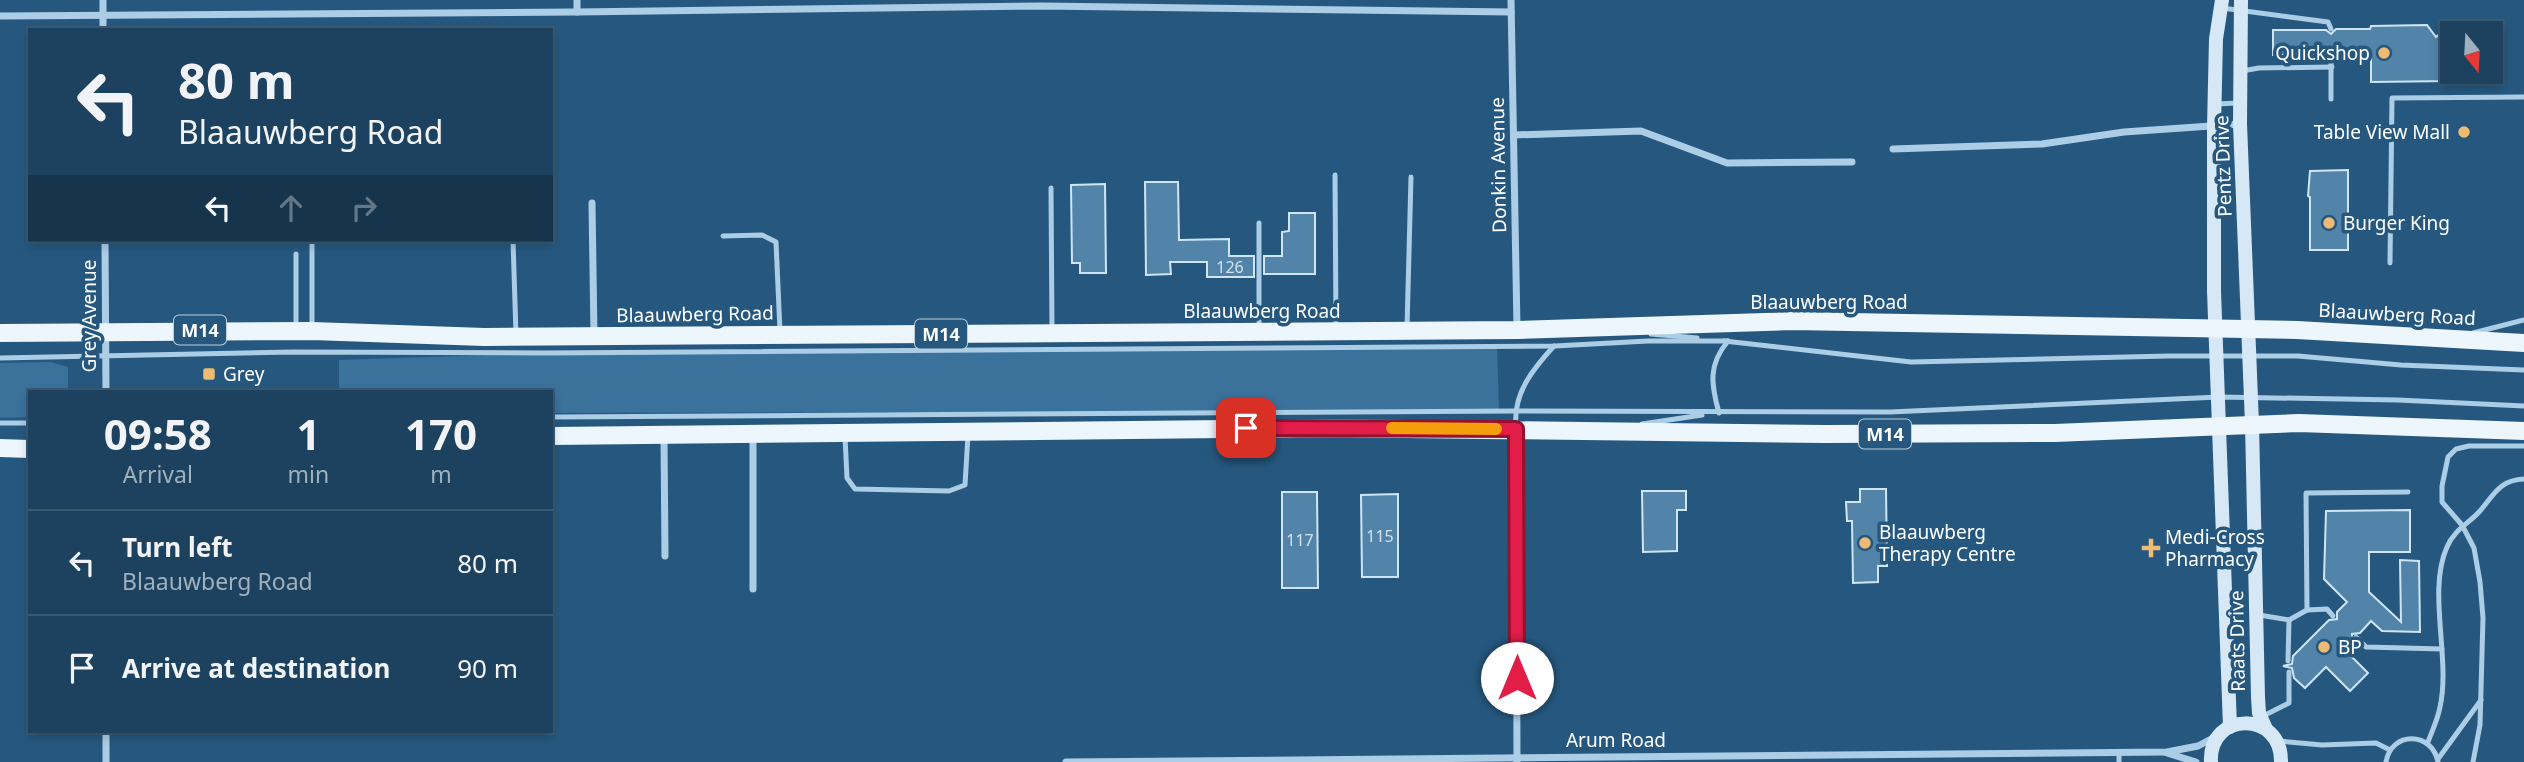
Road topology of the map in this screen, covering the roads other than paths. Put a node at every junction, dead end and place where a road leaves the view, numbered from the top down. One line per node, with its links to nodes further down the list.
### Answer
1 (103, 0): 9 (street)
2 (577, 0): 7 (street)
3 (1511, 0): 8 (street, Donkin Avenue)
4 (1041, 3): 7 (street); 8 (street)
5 (2221, 4): 6 (lane); 19 (street, Pentz Drive)
6 (2241, 5): 12 (lane); 15 (street, Pentz Drive)
7 (577, 12): 9 (street)
8 (1511, 12): 22 (street, Donkin Avenue)
9 (103, 15): 10 (street); 11 (street)
10 (0, 16)
11 (103, 28)
12 (2331, 29)
13 (2332, 55): 14 (lane)
14 (2332, 67): 15 (lane); 17 (lane)
15 (2242, 71): 18 (street, Pentz Drive)
16 (2524, 97): 35 (lane)
17 (2332, 99)
18 (2241, 103): 19 (lane); 20 (street, Pentz Drive)
19 (2214, 104): 21 (street, Pentz Drive)
20 (2240, 124): 21 (street); 40 (street, Pentz Drive)
21 (2214, 127): 23 (street); 38 (street, Pentz Drive)
22 (1514, 135): 24 (street); 39 (street, Donkin Avenue)
23 (1893, 149)
24 (1852, 162)
25 (1335, 175): 43 (lane)
26 (1411, 177): 44 (lane)
27 (1051, 188): 47 (lane)
28 (592, 203): 49 (street)
29 (1259, 223): 45 (lane)
30 (723, 236): 48 (lane)
31 (105, 242): 41 (street, Grey Avenue)
32 (312, 242): 42 (lane)
33 (513, 242): 50 (lane)
34 (296, 254): 42 (lane)
35 (2390, 263)
36 (2524, 320): 51 (lane)
37 (1585, 327): 38 (main road, Blaauwberg Road / M14); 39 (main road, Blaauwberg Road / M14); 52 (lane)
38 (2214, 328): 40 (main road, Blaauwberg Road / M14); 55 (street, Pentz Drive)
39 (1517, 330): 44 (main road, Blaauwberg Road / M14)
40 (2248, 330): 51 (main road, Blaauwberg Road / M14); 57 (street, Pentz Drive)
41 (105, 331): 42 (main road, Blaauwberg Road / M14); 46 (main road, Blaauwberg Road / M14); 56 (street, Grey Avenue)
42 (304, 331): 50 (main road, Blaauwberg Road / M14)
43 (1336, 331): 44 (main road, Blaauwberg Road / M14); 45 (main road, Blaauwberg Road / M14)
44 (1406, 331)
45 (1259, 332): 47 (main road, Blaauwberg Road / M14)
46 (0, 333)
47 (1052, 333): 48 (main road, Blaauwberg Road / M14)
48 (780, 334): 49 (main road, Blaauwberg Road / M14)
49 (594, 336): 50 (main road, Blaauwberg Road / M14)
50 (516, 337)
51 (2457, 338): 53 (main road, Blaauwberg Road / M14)
52 (1728, 341): 54 (lane); 55 (lane); 64 (lane)
53 (2524, 343)
54 (1555, 346): 56 (lane); 66 (lane)
55 (2216, 356): 57 (lane); 61 (street, Pentz Drive)
56 (105, 357): 58 (lane); 60 (street, Grey Avenue)
57 (2249, 357): 59 (lane); 62 (street, Raats Drive)
58 (0, 358)
59 (2524, 370)
60 (106, 390)
61 (2219, 397): 62 (lane); 64 (lane); 70 (street, Raats Drive)
62 (2251, 398): 63 (lane); 69 (street, Raats Drive)
63 (2524, 406)
64 (1718, 413): 66 (lane); 71 (lane)
65 (553, 417): 66 (lane)
66 (1515, 420): 71 (main road, M14); 73 (main road, M14); 103 (street)
67 (0, 423): 68 (lane)
68 (28, 423)
69 (2252, 424): 70 (main road, M14); 72 (main road, M14); 87 (street, Raats Drive)
70 (2220, 426): 71 (main road, M14); 96 (street, Raats Drive)
71 (1598, 430)
72 (2524, 431)
73 (968, 432): 74 (main road, M14); 74 (lane)
74 (844, 433): 76 (main road, M14)
75 (664, 434): 76 (main road, M14); 77 (main road, M14); 84 (street)
76 (753, 434): 85 (street)
77 (553, 436)
78 (2524, 446): 83 (lane)
79 (0, 448): 80 (main road)
80 (28, 449)
81 (2524, 479): 83 (lane)
82 (2408, 492): 86 (lane)
83 (2462, 525): 91 (lane); 94 (lane)
84 (665, 556)
85 (753, 589)
86 (2306, 610): 88 (lane); 89 (lane)
87 (2256, 615): 89 (lane); 95 (street, Raats Drive)
88 (2333, 616)
89 (2289, 620): 92 (lane)
90 (2356, 638): 91 (lane)
91 (2442, 649): 99 (lane)
92 (2288, 661)
93 (2289, 672): 95 (lane)
94 (2481, 701): 104 (lane); 112 (lane)
95 (2263, 723): 96 (street); 98 (street)
96 (2224, 731): 101 (street, Arum Road); 109 (street, Raats Drive)
97 (106, 733): 105 (street)
98 (2277, 741): 100 (lane); 110 (street)
99 (2428, 742): 100 (lane); 104 (lane)
100 (2390, 750): 111 (lane)
101 (2167, 752): 102 (street, Arum Road); 108 (street, Arum Road)
102 (2119, 753): 103 (street, Arum Road); 107 (lane)
103 (1517, 759): 106 (street, Arum Road)
104 (2438, 760)
105 (106, 762)
106 (1066, 762)
107 (2119, 762)
108 (2196, 762)
109 (2211, 762)
110 (2281, 762)
111 (2386, 762)
112 (2473, 762)

